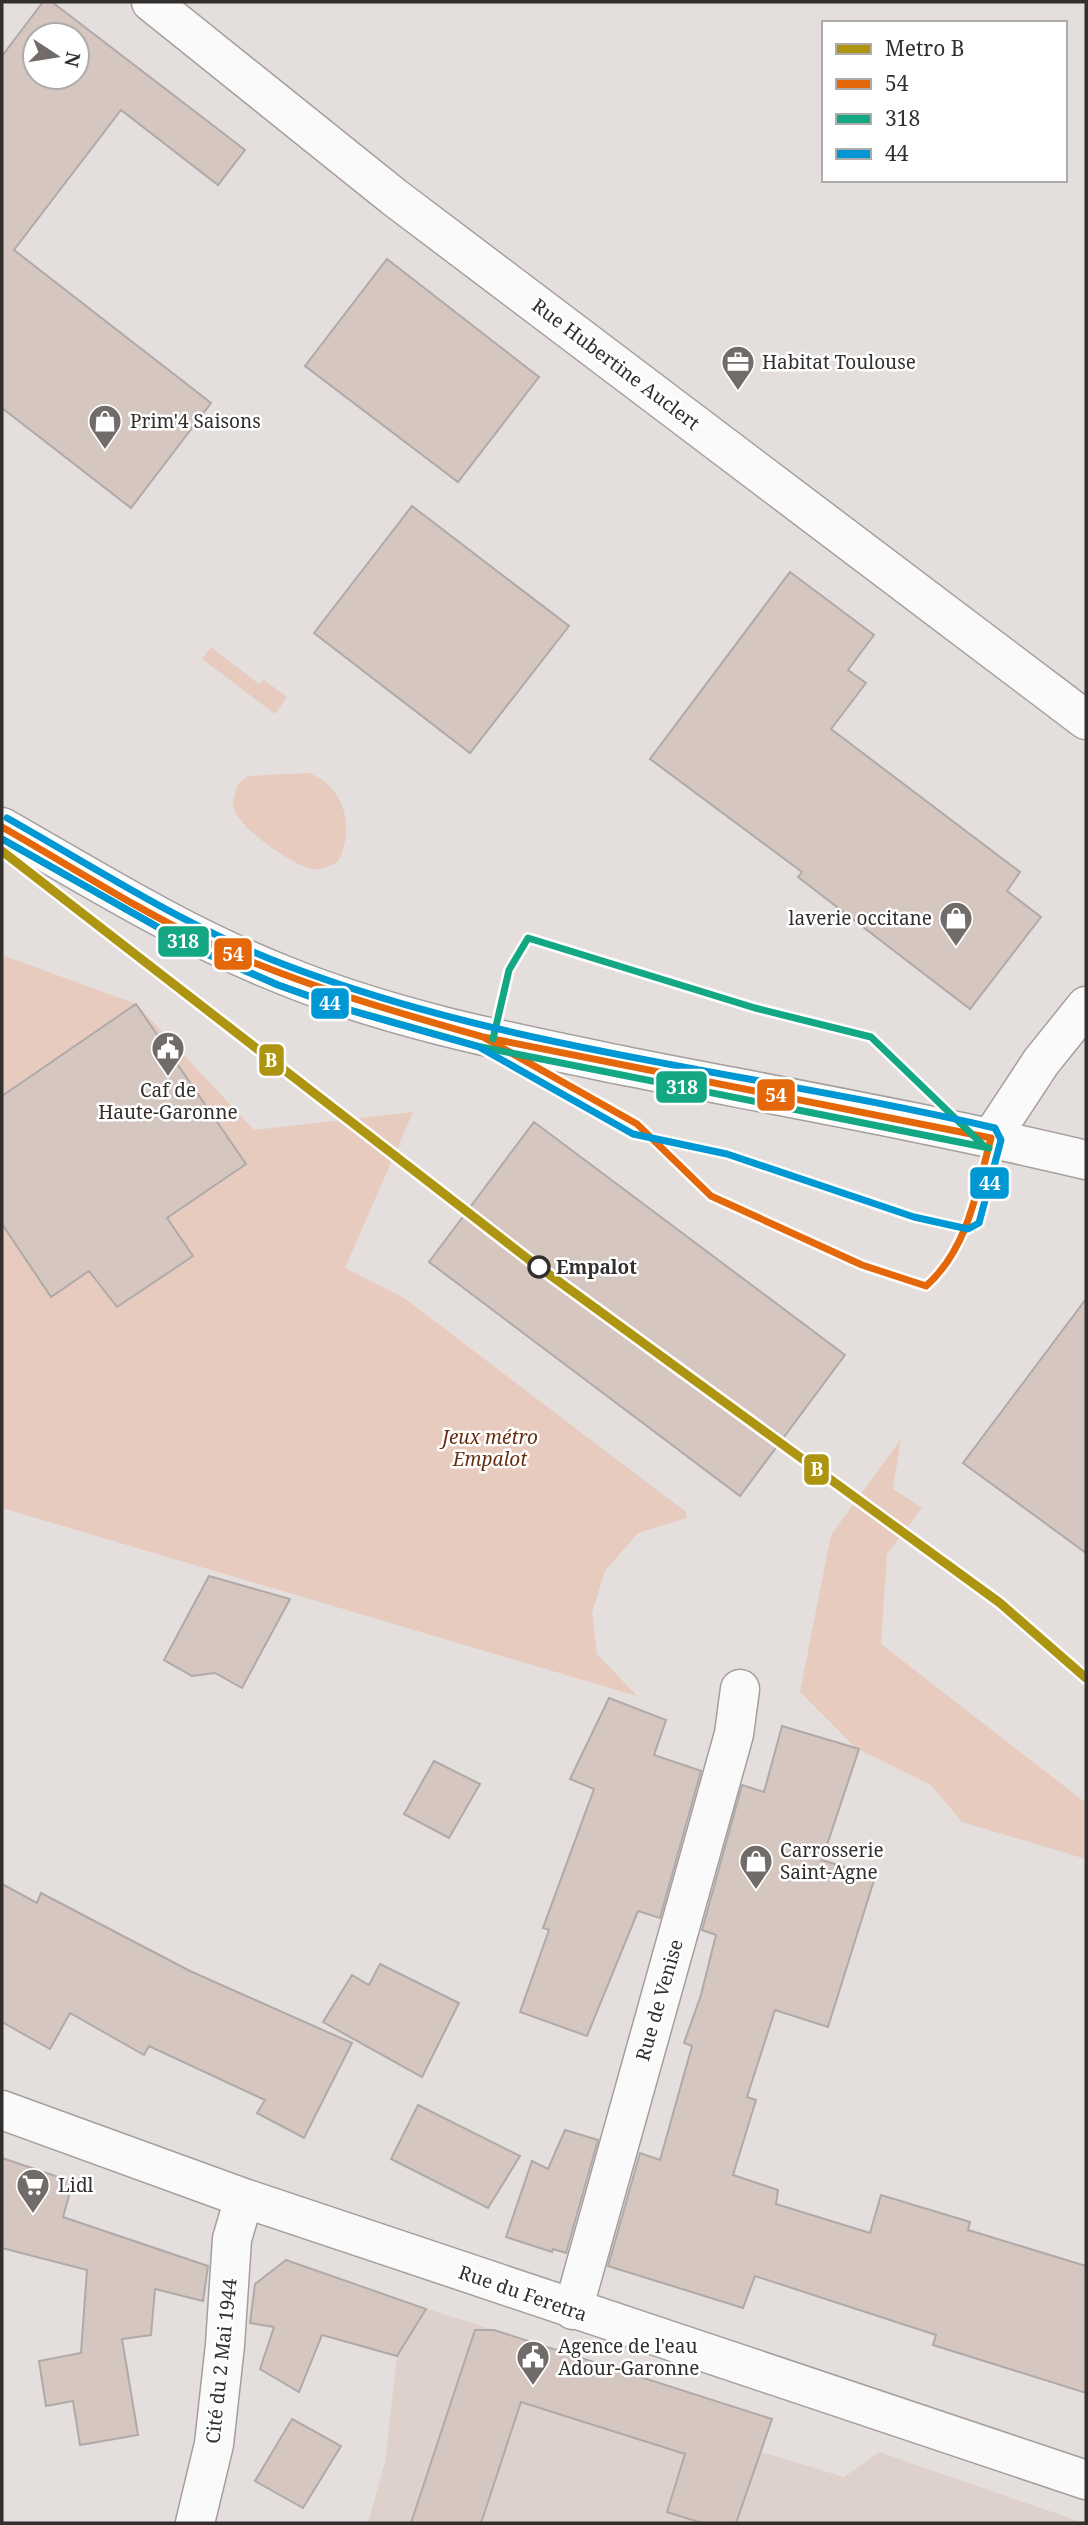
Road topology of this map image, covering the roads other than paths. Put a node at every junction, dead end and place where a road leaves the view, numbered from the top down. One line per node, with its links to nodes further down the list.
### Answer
1 (151, 2): 2 (street, Rue Hubertine Auclert)
2 (1086, 720)
3 (2, 827): 5 (street)
4 (1086, 1006): 5 (street)
5 (991, 1138): 6 (street)
6 (1086, 1160)
7 (740, 1689): 10 (street, Rue de Venise)
8 (2, 2110): 9 (street, Rue du Feretra)
9 (244, 2198): 10 (street, Rue du Feretra); 12 (street, Cité du 2 Mai 1944)
10 (573, 2310): 11 (street, Rue du Feretra)
11 (1086, 2480)
12 (195, 2523)

